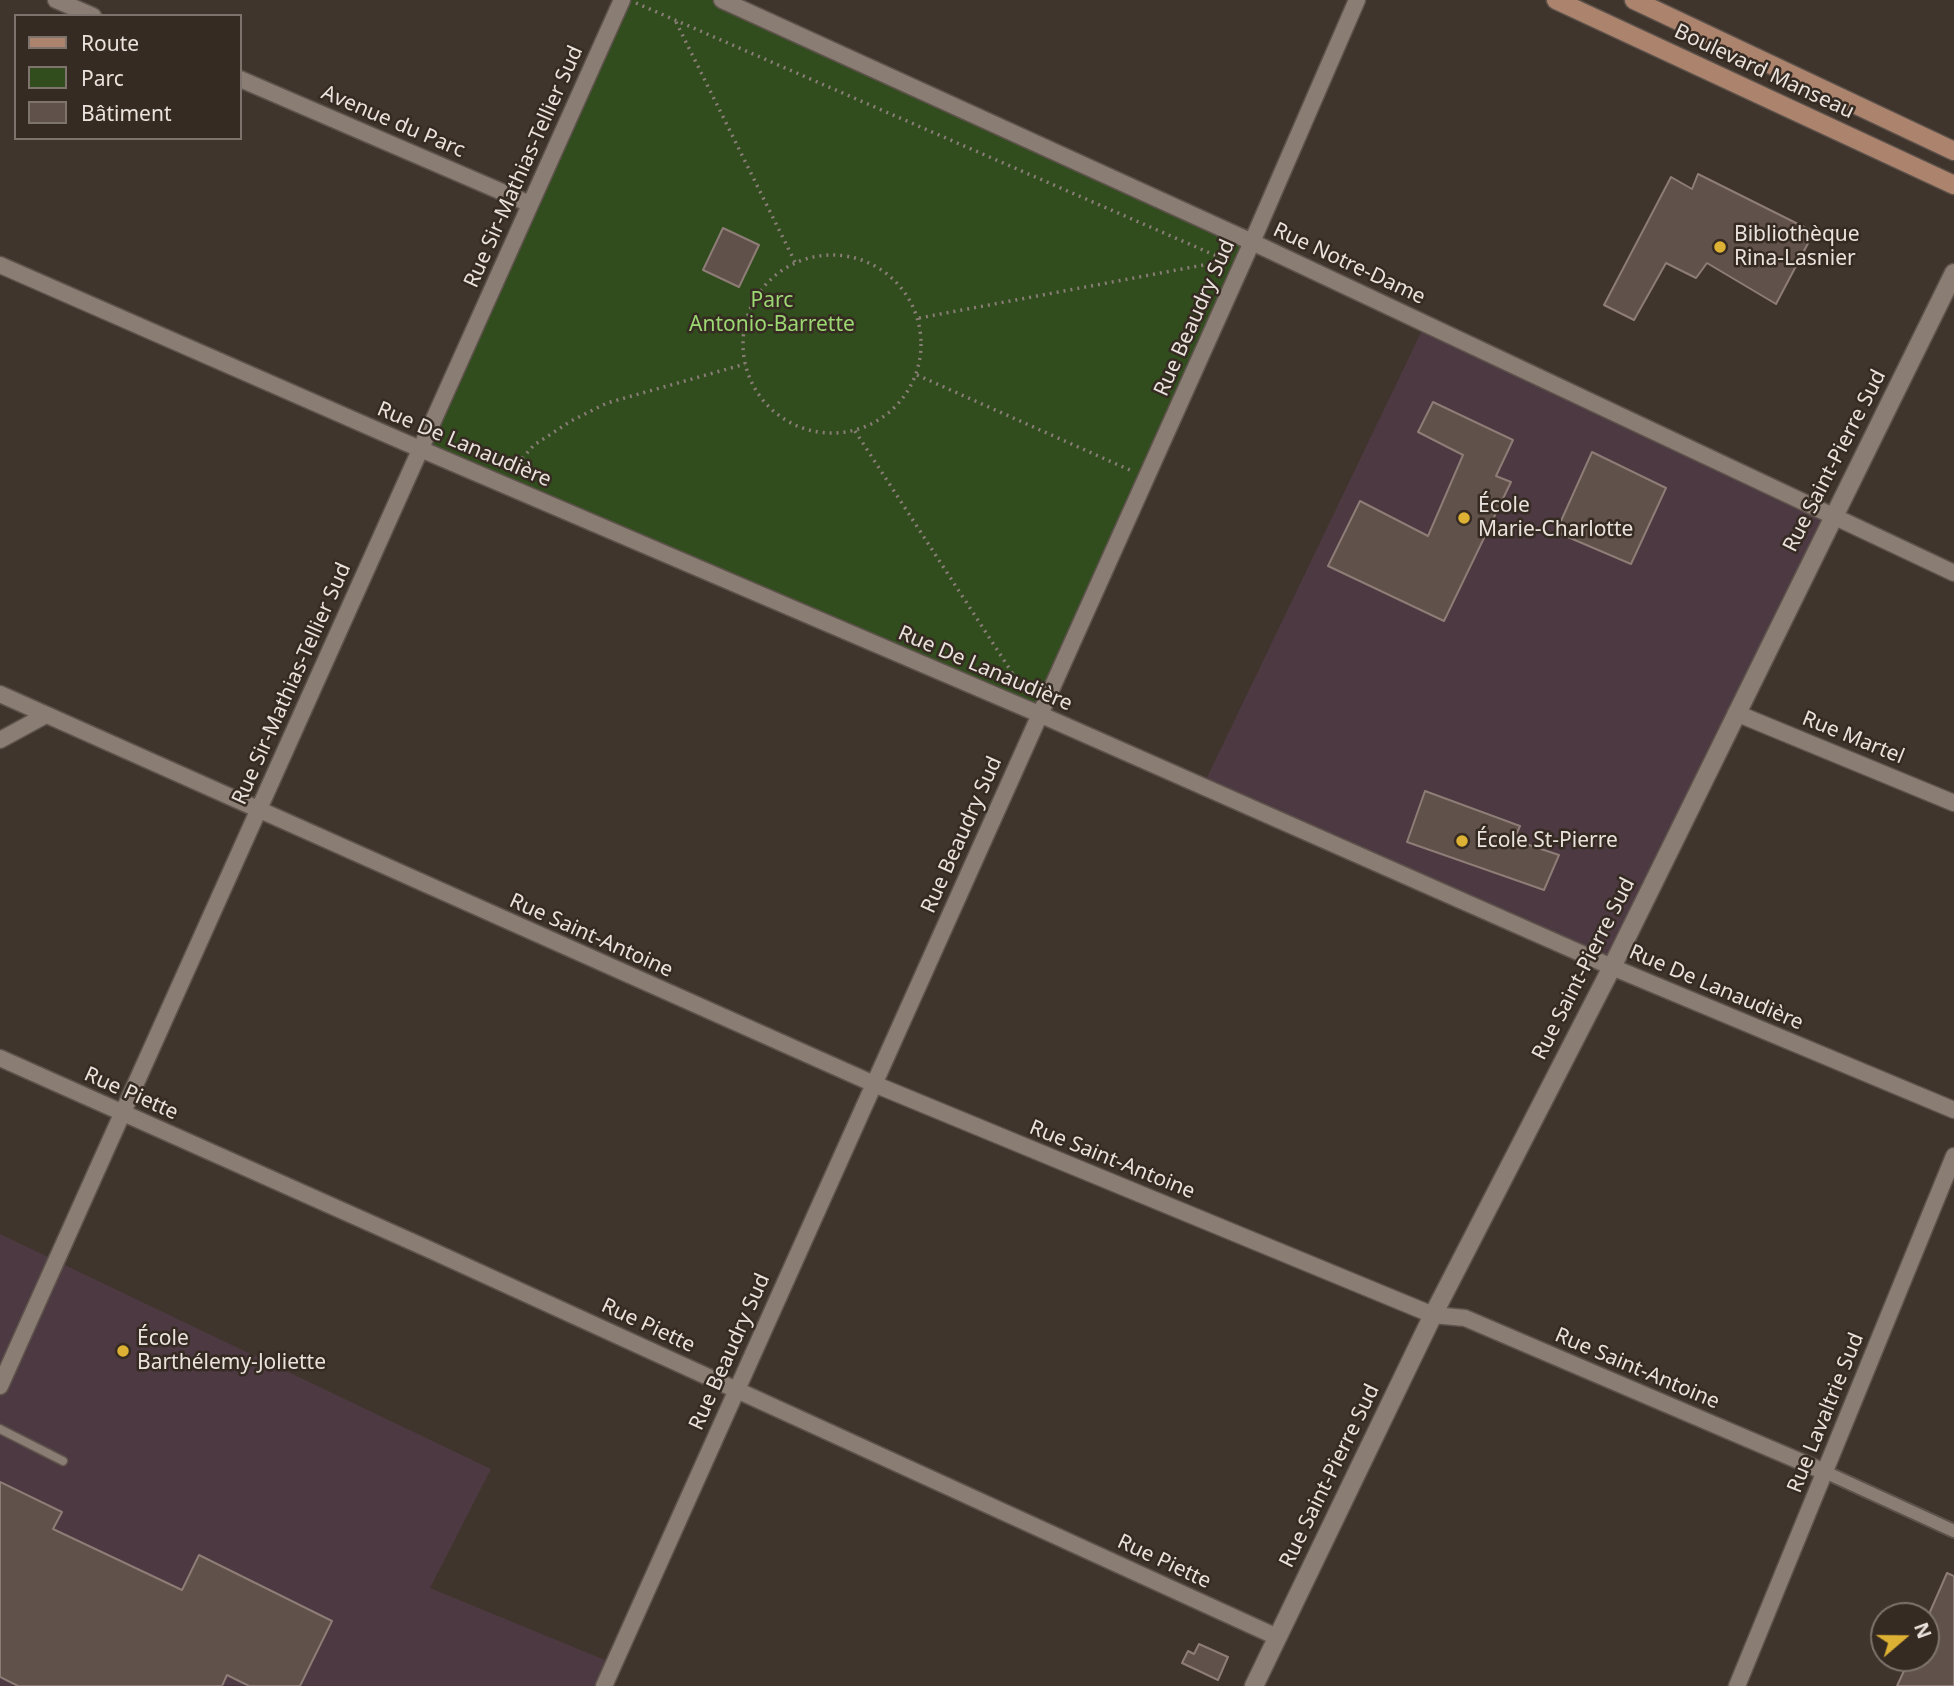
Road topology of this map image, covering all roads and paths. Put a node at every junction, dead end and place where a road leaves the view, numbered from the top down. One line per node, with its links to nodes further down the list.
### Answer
1 (56, 0): 8 (street)
2 (622, 0): 13 (street, Rue Sir-Mathias-Tellier Sud)
3 (628, 0): 9 (path)
4 (722, 0): 14 (street, Rue Notre-Dame)
5 (1357, 0): 14 (street, Rue Beaudry Sud)
6 (1556, 0): 12 (main road, Boulevard Manseau)
7 (1634, 0): 11 (main road, Boulevard Manseau)
8 (88, 14)
9 (675, 20): 15 (path); 16 (path)
10 (242, 80): 13 (street, Avenue du Parc)
11 (1954, 151)
12 (1954, 185)
13 (530, 204): 23 (street, Rue Sir-Mathias-Tellier Sud)
14 (1252, 242): 16 (street, Rue Beaudry Sud); 26 (street, Rue Notre-Dame)
15 (795, 262): 19 (path); 20 (path)
16 (1234, 263): 19 (path); 24 (street, Rue Beaudry Sud)
17 (0, 265): 23 (street, Rue De Lanaudière)
18 (1954, 273): 26 (street, Rue Saint-Pierre Sud)
19 (918, 318): 21 (path)
20 (745, 364): 22 (path); 25 (path)
21 (917, 375): 22 (path); 24 (path)
22 (855, 431): 30 (path)
23 (419, 449): 25 (street, Rue De Lanaudière); 34 (street, Rue Sir-Mathias-Tellier Sud)
24 (1146, 477): 30 (street, Rue Beaudry Sud)
25 (500, 484): 30 (street, Rue De Lanaudière)
26 (1833, 514): 27 (street, Rue Notre-Dame); 29 (street, Rue Saint-Pierre Sud)
27 (1954, 573)
28 (0, 694): 31 (street, Rue Saint-Antoine)
29 (1736, 713): 33 (street, Rue Martel); 35 (street, Rue Saint-Pierre Sud)
30 (1039, 714): 35 (street, Rue De Lanaudière); 37 (street, Rue Beaudry Sud)
31 (46, 715): 32 (street); 34 (street, Rue Saint-Antoine)
32 (0, 740)
33 (1954, 803)
34 (258, 811): 37 (street, Rue Saint-Antoine); 39 (street, Rue Sir-Mathias-Tellier Sud)
35 (1612, 967): 38 (street, Rue De Lanaudière); 41 (street, Rue Saint-Pierre Sud)
36 (0, 1058): 39 (street, Rue Piette)
37 (874, 1084): 41 (street, Rue Saint-Antoine); 43 (street, Rue Beaudry Sud)
38 (1954, 1110)
39 (124, 1114): 42 (street, Rue Sir-Mathias-Tellier Sud); 43 (street, Rue Piette)
40 (1954, 1156): 46 (street, Rue Lavaltrie Sud)
41 (1433, 1315): 46 (street, Rue Saint-Antoine); 48 (street, Rue Saint-Pierre Sud)
42 (0, 1386)
43 (737, 1390): 48 (street, Rue Piette); 49 (street, Rue Beaudry Sud)
44 (0, 1429): 45 (lane)
45 (63, 1461)
46 (1825, 1472): 47 (street, Rue Saint-Antoine); 51 (street, Rue Lavaltrie Sud)
47 (1954, 1531)
48 (1277, 1637): 50 (street, Rue Saint-Pierre Sud)
49 (604, 1686)
50 (1254, 1686)
51 (1737, 1686)

